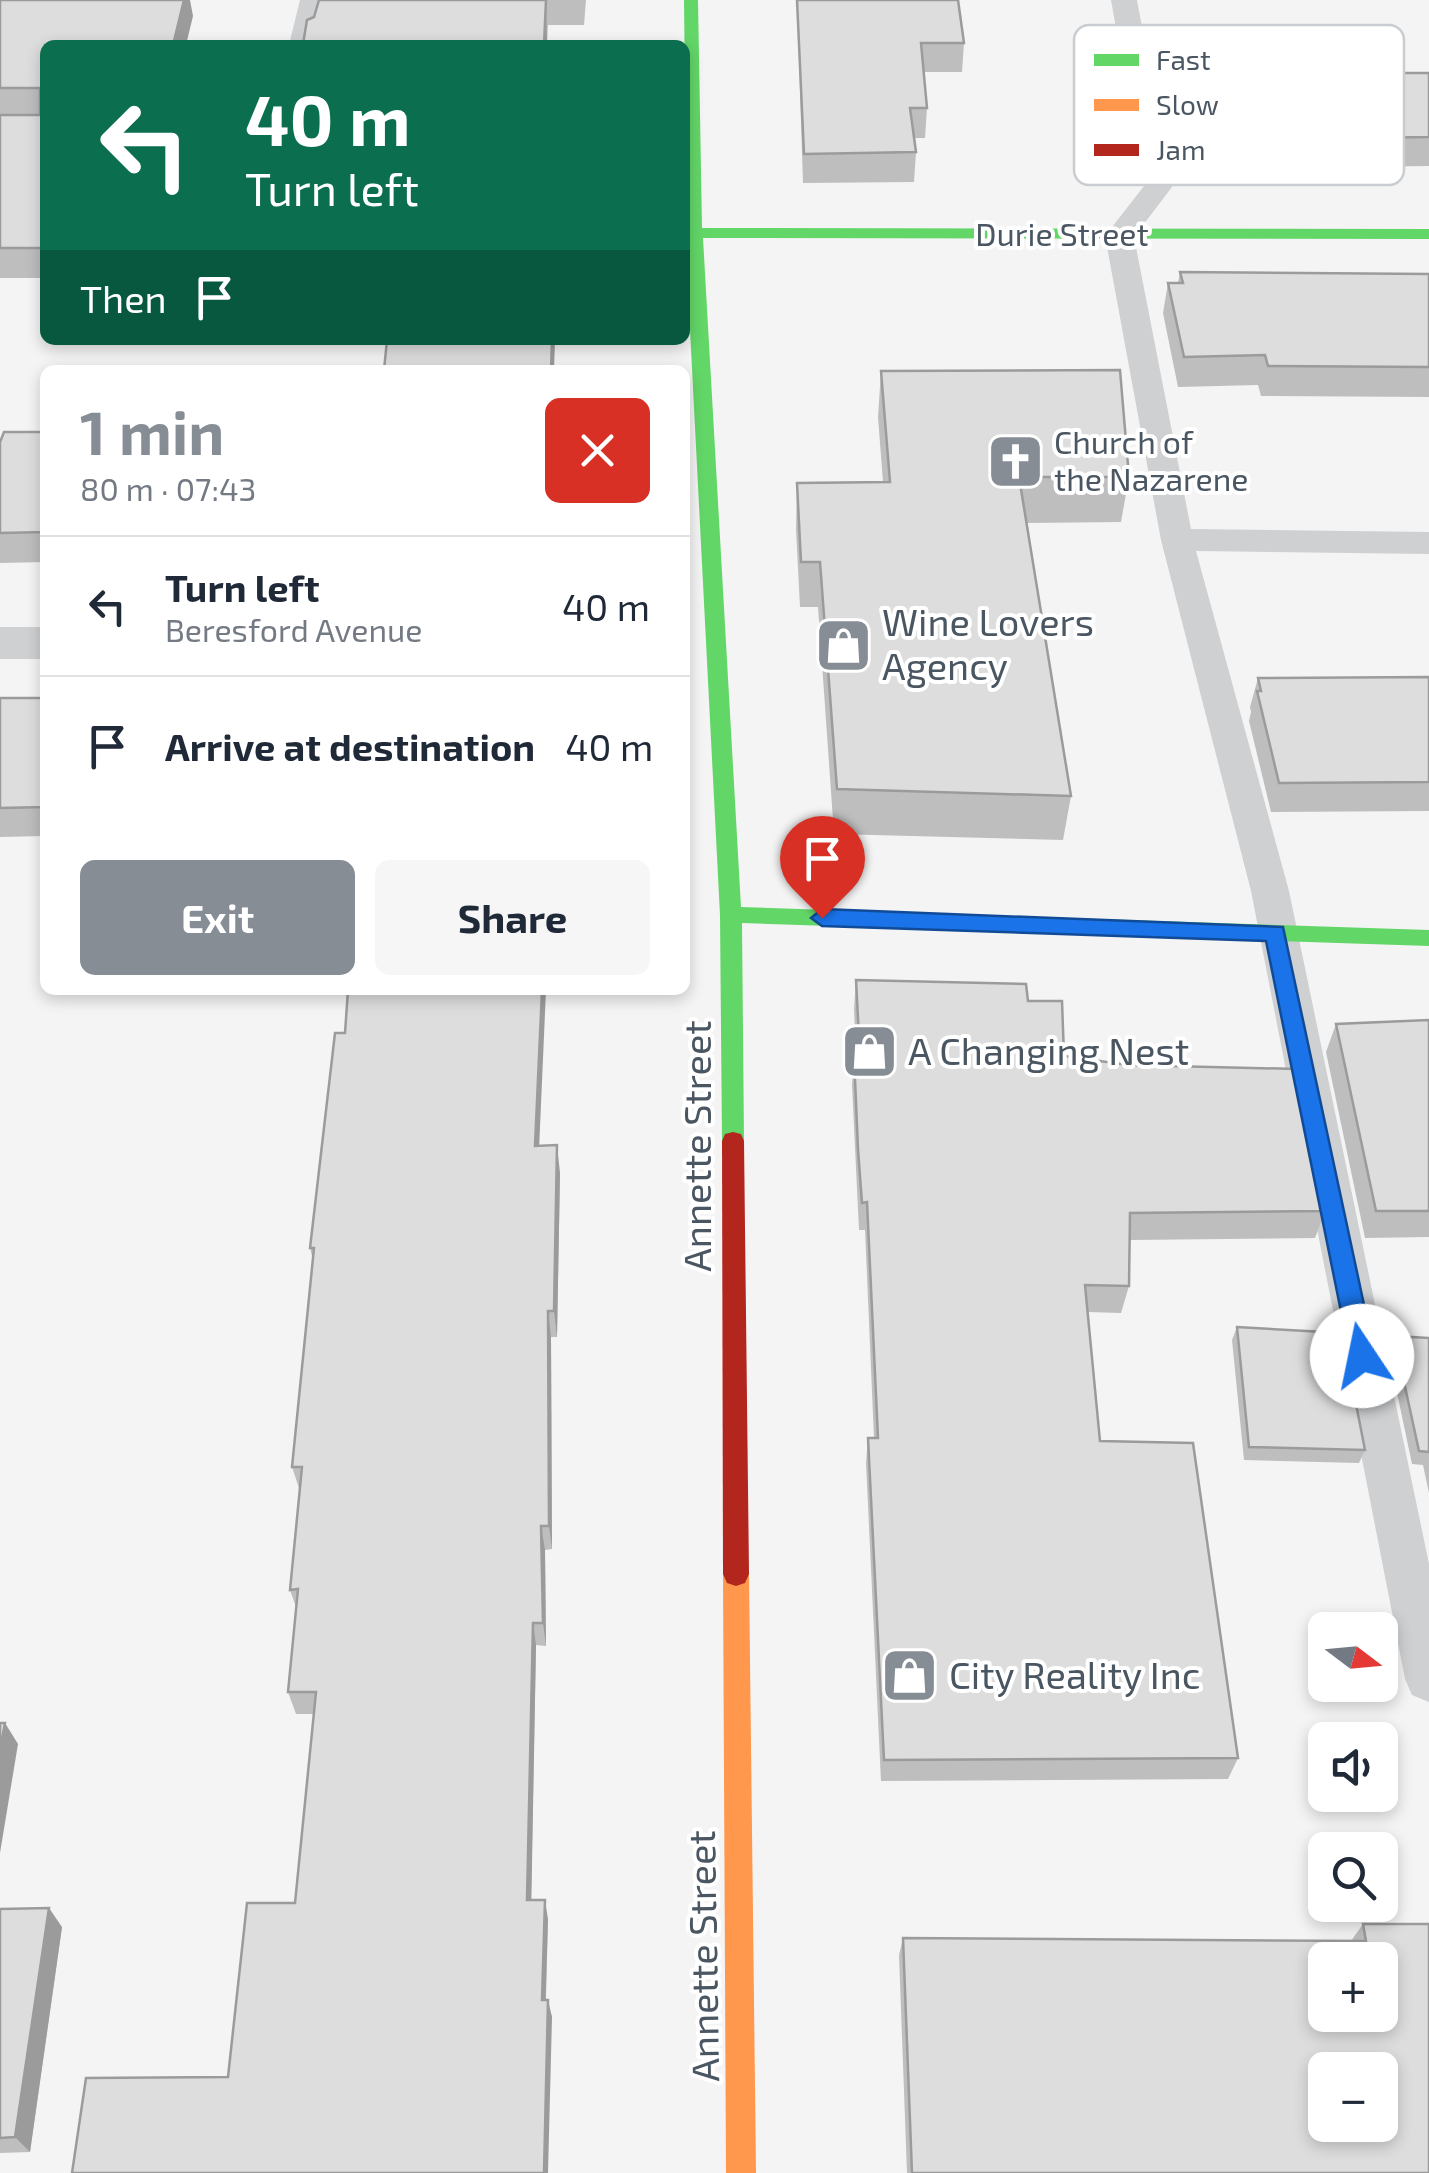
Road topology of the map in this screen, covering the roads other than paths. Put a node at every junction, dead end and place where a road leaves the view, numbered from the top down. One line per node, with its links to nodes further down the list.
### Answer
1 (313, 0): 5 (lane)
2 (692, 0): 6 (street, Annette Street)
3 (1124, 0): 4 (lane)
4 (1129, 25)
5 (303, 40)
6 (690, 62)
7 (690, 160): 9 (street, Annette Street)
8 (1158, 185): 11 (lane)
9 (694, 233): 11 (street, Durie Street); 14 (street, Annette Street)
10 (1429, 234): 11 (street, Durie Street)
11 (1119, 236): 12 (lane)
12 (1177, 540): 13 (lane); 18 (lane)
13 (1429, 543)
14 (700, 640): 17 (street, Annette Street)
15 (0, 643): 16 (street)
16 (40, 643)
17 (731, 915): 18 (street); 22 (street, Annette Street)
18 (1275, 933): 19 (street); 20 (lane)
19 (1429, 938)
20 (1415, 1546): 21 (lane)
21 (1429, 1680)
22 (741, 2173)

